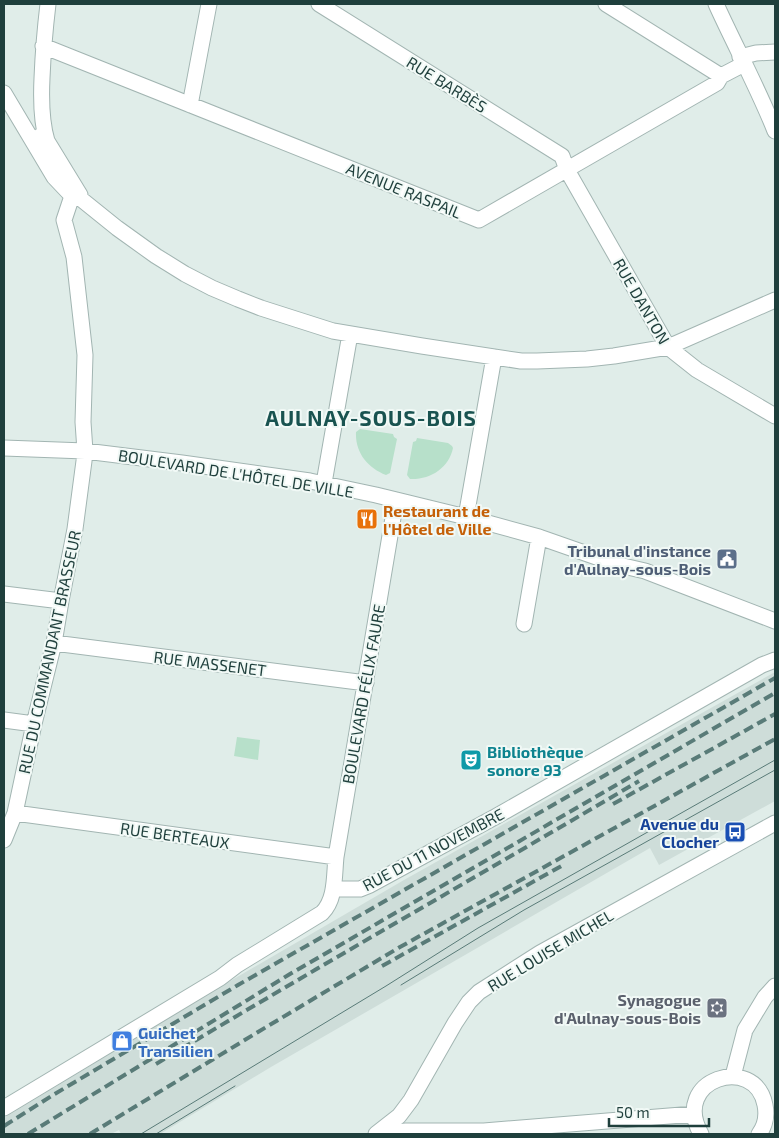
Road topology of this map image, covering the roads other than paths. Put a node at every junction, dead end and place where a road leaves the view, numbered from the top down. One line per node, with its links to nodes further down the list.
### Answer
1 (48, 4): 6 (street)
2 (209, 4): 11 (street)
3 (319, 4): 16 (street, RUE BARBÈS)
4 (606, 4): 9 (street)
5 (716, 4): 8 (street)
6 (43, 46): 11 (street, AVENUE RASPAIL); 12 (street)
7 (775, 52): 8 (street, AVENUE RASPAIL)
8 (742, 60): 9 (street, AVENUE RASPAIL); 14 (street)
9 (721, 76): 16 (street, AVENUE RASPAIL)
10 (4, 93): 13 (street)
11 (190, 105): 16 (street, AVENUE RASPAIL)
12 (42, 108): 13 (street); 15 (street)
13 (18, 117): 15 (street); 17 (street)
14 (775, 131)
15 (47, 141): 17 (street)
16 (566, 170): 20 (street, RUE DANTON)
17 (77, 197): 19 (street); 24 (street, RUE DU COMMANDANT BRASSEUR)
18 (775, 300): 20 (street)
19 (350, 334): 21 (street); 25 (street)
20 (668, 347): 21 (street); 22 (street, RUE DANTON)
21 (494, 357): 27 (street)
22 (775, 416)
23 (4, 448): 24 (street, BOULEVARD DE L'HÔTEL DE VILLE)
24 (85, 451): 25 (street, BOULEVARD DE L'HÔTEL DE VILLE); 30 (street, RUE DU COMMANDANT BRASSEUR)
25 (324, 484): 26 (street, BOULEVARD DE L'HÔTEL DE VILLE)
26 (396, 500): 27 (street, BOULEVARD DE L'HÔTEL DE VILLE); 35 (street, BOULEVARD FÉLIX FAURE)
27 (466, 517): 28 (street, BOULEVARD DE L'HÔTEL DE VILLE)
28 (539, 537): 31 (street, BOULEVARD DE L'HÔTEL DE VILLE); 32 (street)
29 (4, 594): 30 (street)
30 (60, 601): 33 (street, RUE DU COMMANDANT BRASSEUR)
31 (775, 621)
32 (524, 624)
33 (54, 643): 35 (street, RUE MASSENET); 37 (street, RUE DU COMMANDANT BRASSEUR)
34 (775, 660): 42 (street, RUE DU 11 NOVEMBRE)
35 (366, 683): 41 (street, BOULEVARD FÉLIX FAURE)
36 (4, 720): 37 (street)
37 (34, 724): 38 (street, RUE DU COMMANDANT BRASSEUR)
38 (14, 813): 40 (street, RUE DU COMMANDANT BRASSEUR); 41 (street, RUE BERTEAUX)
39 (775, 823): 49 (street, RUE LOUISE MICHEL)
40 (4, 840)
41 (336, 857): 42 (street, BOULEVARD FÉLIX FAURE)
42 (333, 889): 45 (street)
43 (775, 986): 44 (street)
44 (733, 1076): 46 (street); 47 (street)
45 (4, 1108)
46 (771, 1110): 51 (street)
47 (694, 1114): 48 (street); 50 (street)
48 (485, 1133): 49 (street)
49 (377, 1134)
50 (701, 1134)
51 (758, 1134)

